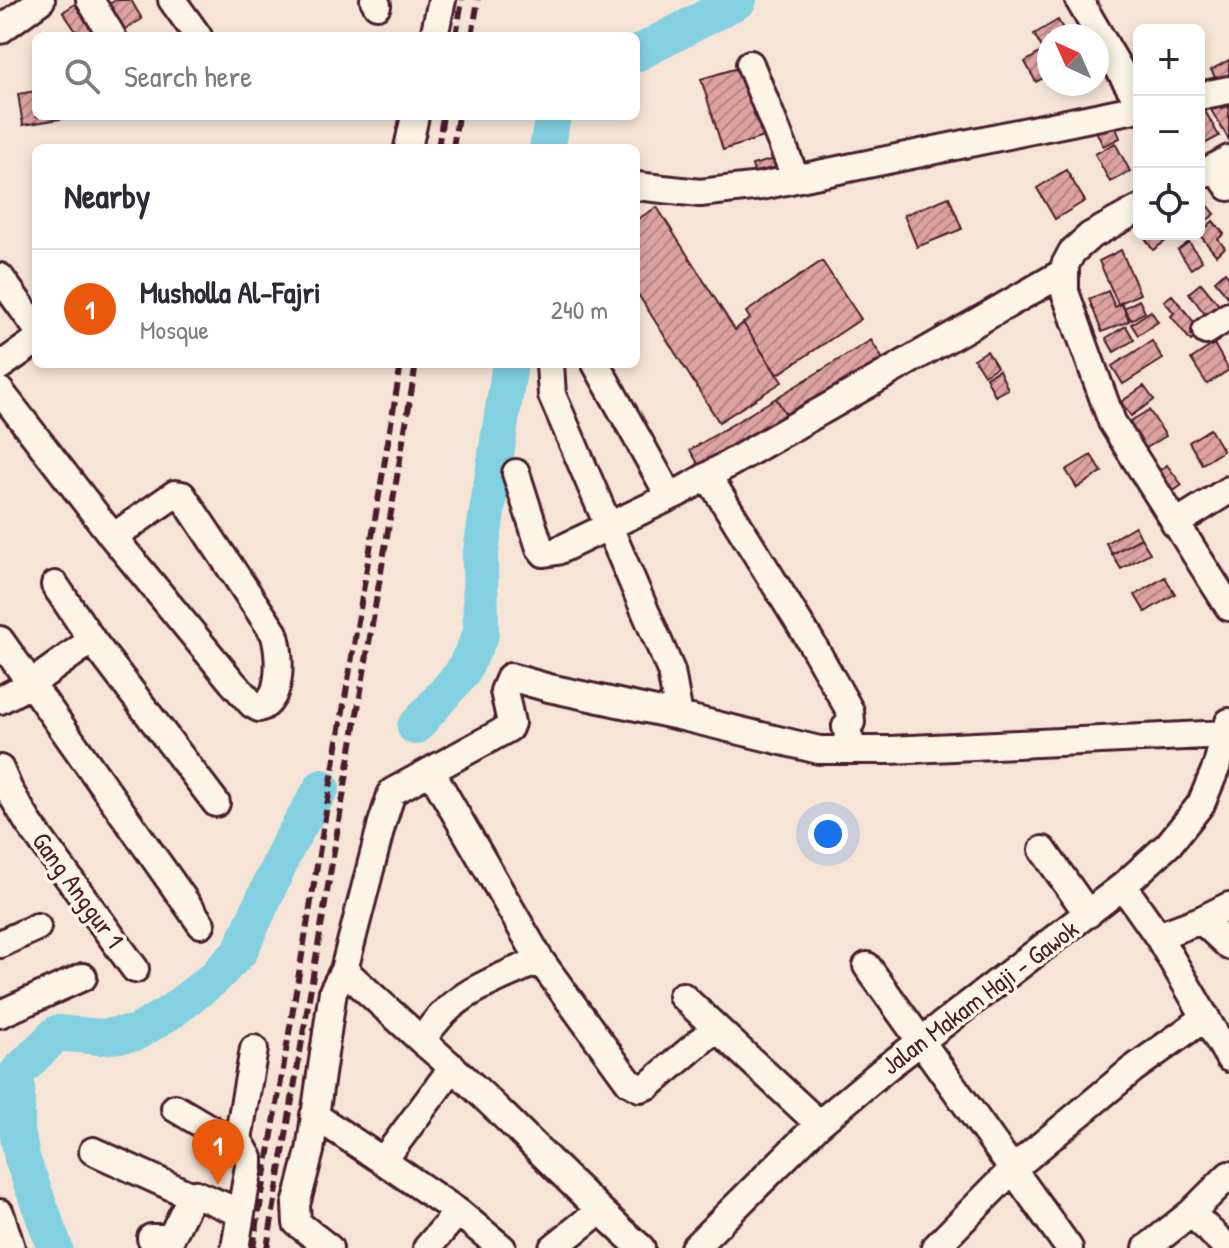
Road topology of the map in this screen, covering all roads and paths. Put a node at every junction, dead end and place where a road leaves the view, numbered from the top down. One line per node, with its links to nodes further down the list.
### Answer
1 (41, 0): 6 (street)
2 (90, 0): 7 (street)
3 (172, 0): 8 (street)
4 (442, 0): 9 (street)
5 (1079, 0): 13 (street)
6 (0, 30)
7 (110, 32)
8 (195, 32)
9 (435, 32)
10 (750, 64): 17 (street)
11 (1229, 90): 12 (street)
12 (1205, 95)
13 (1134, 96)
14 (1133, 106): 17 (street)
15 (414, 120): 16 (street)
16 (409, 144)
17 (796, 179): 18 (street)
18 (640, 186)
19 (1133, 212): 20 (street)
20 (1064, 272): 31 (street); 34 (street)
21 (0, 277): 23 (street)
22 (1229, 316): 24 (street)
23 (32, 321)
24 (1206, 331)
25 (32, 344): 26 (street)
26 (0, 366)
27 (550, 368): 35 (street)
28 (598, 368): 33 (street)
29 (0, 391): 36 (street)
30 (516, 473): 35 (street)
31 (708, 476): 33 (street); 45 (street)
32 (1229, 490): 34 (street)
33 (670, 497): 35 (street)
34 (1175, 524): 38 (street)
35 (609, 526): 43 (street)
36 (113, 537): 36 (street)
37 (55, 585): 40 (street)
38 (1229, 607)
39 (0, 640): 41 (street)
40 (92, 640): 41 (street); 48 (street)
41 (32, 683): 42 (street); 54 (street)
42 (0, 700)
43 (679, 716): 45 (street); 47 (street)
44 (1227, 728): 45 (street); 51 (street, Jalan Makam Haji - Gawok)
45 (853, 750)
46 (0, 769): 60 (street, Gang Anggur 1)
47 (431, 771): 58 (street); 61 (street)
48 (216, 803)
49 (1043, 850): 52 (street)
50 (1229, 906): 53 (street)
51 (1142, 912): 52 (street, Jalan Makam Haji - Gawok); 53 (street); 66 (street)
52 (1088, 914): 68 (street, Jalan Makam Haji - Gawok)
53 (1201, 920): 57 (street)
54 (201, 924)
55 (37, 927): 56 (street)
56 (0, 944)
57 (1229, 946)
58 (540, 960): 65 (street); 67 (street)
59 (867, 966): 68 (street)
60 (135, 969)
61 (344, 970): 67 (street); 72 (street)
62 (83, 977): 64 (street)
63 (682, 996): 65 (street)
64 (0, 1014)
65 (716, 1028): 73 (street)
66 (1220, 1040): 77 (street)
67 (422, 1041): 70 (street)
68 (921, 1042): 73 (street, Jalan Makam Haji - Gawok); 77 (street)
69 (254, 1049): 74 (street)
70 (453, 1067): 76 (street); 80 (street)
71 (175, 1108): 74 (street)
72 (314, 1115): 76 (street); 88 (street)
73 (819, 1124): 93 (street, Jalan Makam Haji - Gawok)
74 (244, 1149): 83 (street)
75 (93, 1151): 79 (street)
76 (383, 1161): 81 (street)
77 (1013, 1169): 94 (street); 95 (street)
78 (1229, 1175): 84 (street)
79 (192, 1196): 83 (street); 85 (street)
80 (599, 1211): 91 (street); 92 (street)
81 (458, 1212): 89 (street); 90 (street)
82 (0, 1213): 86 (street)
83 (241, 1213): 87 (street)
84 (1191, 1213): 96 (street); 97 (street)
85 (151, 1238)
86 (11, 1248)
87 (235, 1248)
88 (329, 1248)
89 (427, 1248)
90 (502, 1248)
91 (553, 1248)
92 (641, 1248)
93 (694, 1248)
94 (935, 1248)
95 (1069, 1248)
96 (1147, 1248)
97 (1228, 1248)

